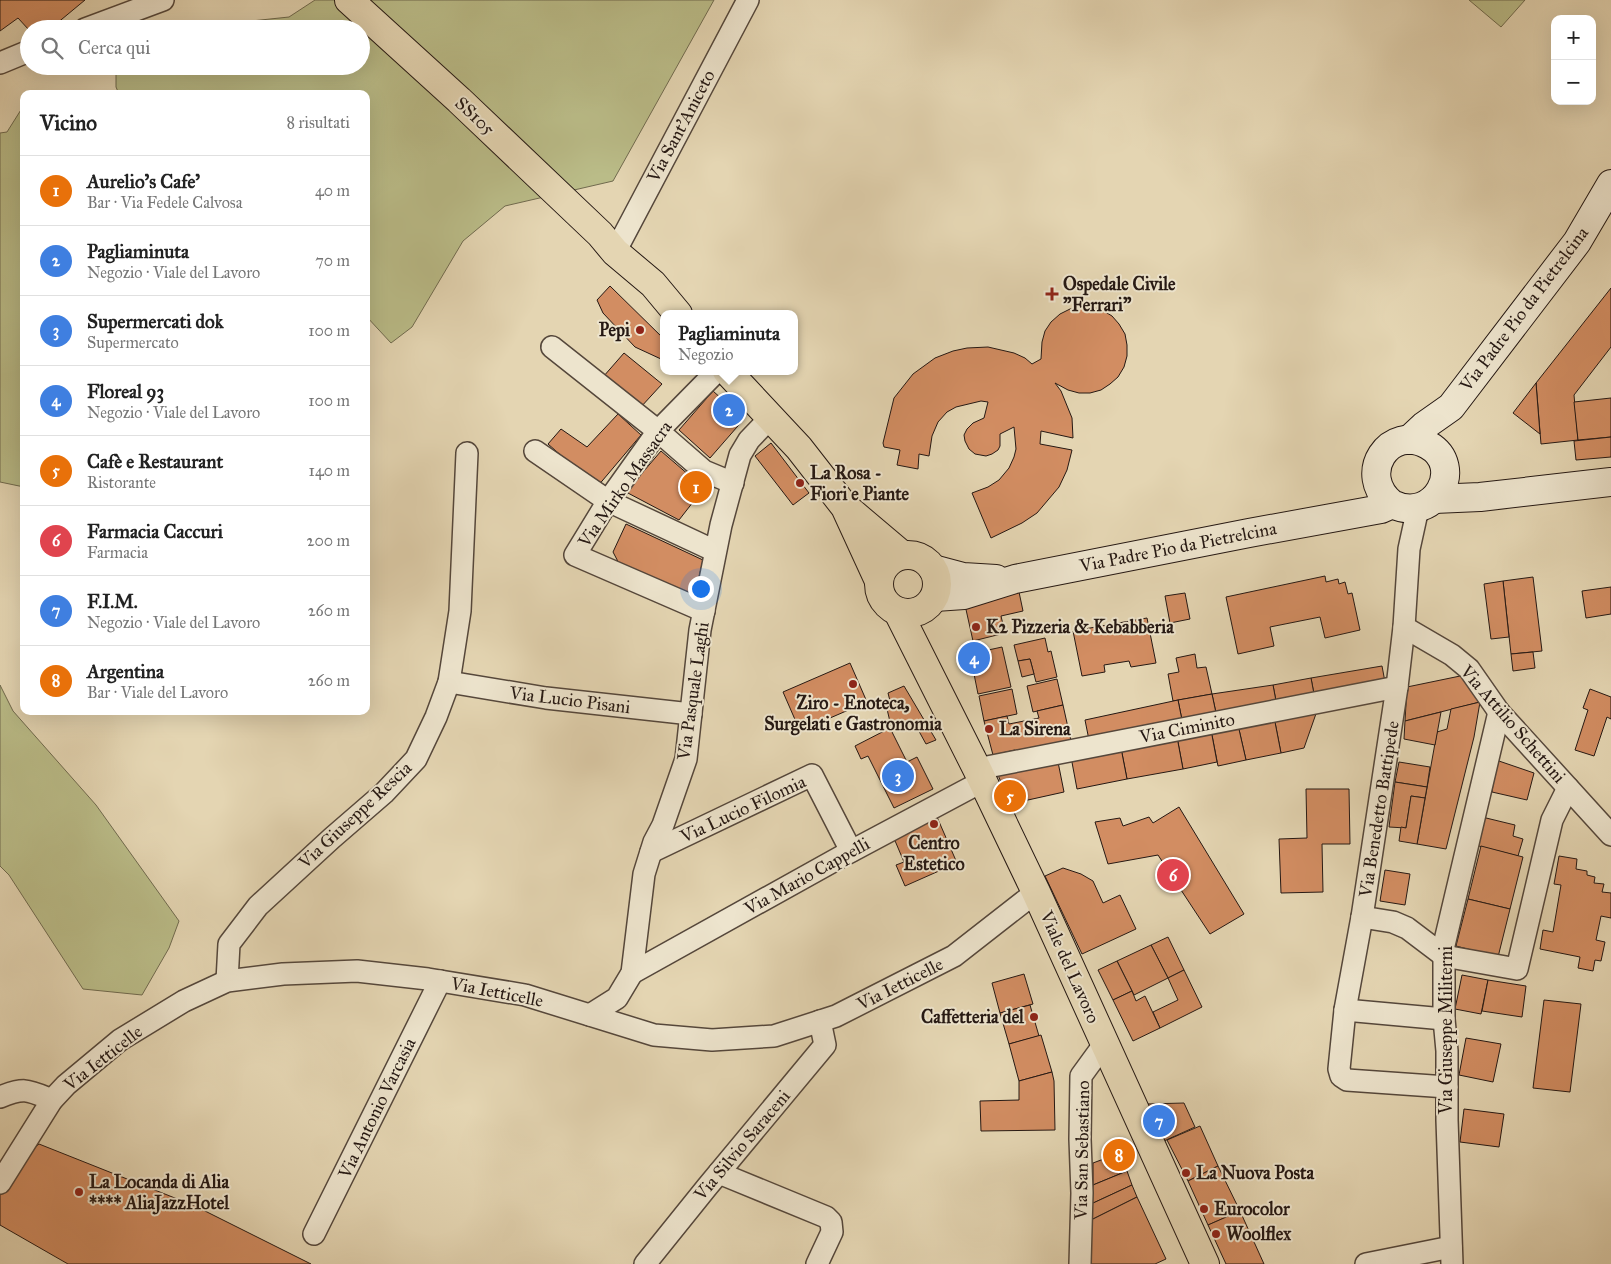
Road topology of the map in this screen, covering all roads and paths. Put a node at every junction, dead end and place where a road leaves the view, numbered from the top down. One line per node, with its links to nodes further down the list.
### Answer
1 (163, 0): 4 (street)
2 (349, 0): 8 (main road, SS105 / SS105)
3 (748, 0): 8 (street, Via Sant'Aniceto)
4 (109, 20)
5 (20, 55): 6 (street)
6 (0, 63)
7 (1611, 184): 13 (street, Via Padre Pio da Pietrelcina)
8 (608, 243): 9 (main road, SS105)
9 (675, 310)
10 (552, 347): 15 (street)
11 (713, 375): 15 (street, Via Mirko Massacra)
12 (731, 375): 14 (main road)
13 (1451, 407): 16 (street); 19 (street)
14 (771, 417): 22 (street, Via Pasquale Laghi); 26 (main road)
15 (658, 432): 22 (street); 24 (street, Via Mirko Massacra)
16 (1409, 440): 19 (street); 20 (street)
17 (535, 451): 24 (street)
18 (467, 452): 38 (street, Via Giuseppe Rescia)
19 (1441, 463): 23 (street); 25 (street)
20 (1376, 476): 25 (street); 27 (street)
21 (1611, 482): 23 (street, Via Padre Pio da Pietrelcina)
22 (733, 483): 28 (street, Via Pasquale Laghi)
23 (1480, 497): 25 (street, Via Padre Pio da Pietrelcina)
24 (608, 501): 28 (street); 34 (street, Via Mirko Massacra)
25 (1411, 505): 27 (street, Via Padre Pio da Pietrelcina); 36 (street, Via Benedetto Battipede)
26 (845, 507): 29 (main road); 32 (main road)
27 (1340, 515): 31 (street, Via Padre Pio da Pietrelcina)
28 (715, 551): 34 (street, Via Pasquale Laghi)
29 (902, 555): 30 (main road); 32 (main road)
30 (933, 569): 31 (street, Via Padre Pio da Pietrelcina); 33 (main road)
31 (1015, 579): 33 (street, Via Padre Pio da Pietrelcina)
32 (879, 581): 35 (main road)
33 (931, 602): 35 (main road); 37 (main road, Viale del Lavoro)
34 (704, 611): 41 (street, Via Pasquale Laghi)
35 (898, 612): 37 (main road, Viale del Lavoro)
36 (1404, 627): 39 (street, Via Benedetto Battipede); 40 (street, Via Attilio Schettini)
37 (928, 674): 42 (main road, Viale del Lavoro)
38 (449, 682): 41 (street, Via Lucio Pisani); 51 (street, Via Giuseppe Rescia)
39 (1397, 687): 42 (street, Via Ciminito); 48 (street, Via Benedetto Battipede)
40 (1499, 712): 43 (street, Via Attilio Schettini); 49 (street, Via Giuseppe Militerni)
41 (691, 714): 46 (street, Via Pasquale Laghi)
42 (980, 775): 45 (street, Via Mario Cappelli); 47 (main road, Viale del Lavoro)
43 (1568, 788): 44 (street, Via Attilio Schettini); 49 (street)
44 (1611, 835)
45 (852, 851): 46 (street, Via Lucio Filomia); 50 (street, Via Mario Cappelli)
46 (651, 852): 50 (street, Via Pasquale Laghi)
47 (1036, 892): 56 (street, Via Ietticelle); 57 (main road, Viale del Lavoro)
48 (1362, 918): 49 (street); 53 (street, Via Benedetto Battipede)
49 (1444, 956): 55 (street, Via Giuseppe Militerni)
50 (632, 974): 54 (street, Via Pasquale Laghi)
51 (227, 981): 52 (street, Via Ietticelle); 60 (street, Via Ietticelle)
52 (440, 981): 54 (street, Via Ietticelle); 63 (street, Via Antonio Varcasia)
53 (1345, 1010): 55 (street); 58 (street, Via Benedetto Battipede)
54 (590, 1015): 56 (street, Via Ietticelle)
55 (1444, 1019): 58 (street, Via Giuseppe Militerni)
56 (820, 1021): 61 (street, Via Silvio Saraceni)
57 (1104, 1043): 67 (street, Via San Sebastiano); 68 (main road, Viale del Lavoro)
58 (1447, 1087): 64 (street, Via Giuseppe Militerni)
59 (0, 1097): 60 (street)
60 (52, 1100): 62 (street, Via Ietticelle)
61 (719, 1173): 65 (street, Via Silvio Saraceni); 66 (street)
62 (0, 1184)
63 (314, 1234)
64 (1451, 1256): 69 (street)
65 (645, 1264)
66 (817, 1264)
67 (1080, 1264)
68 (1205, 1264)
69 (1366, 1264)

